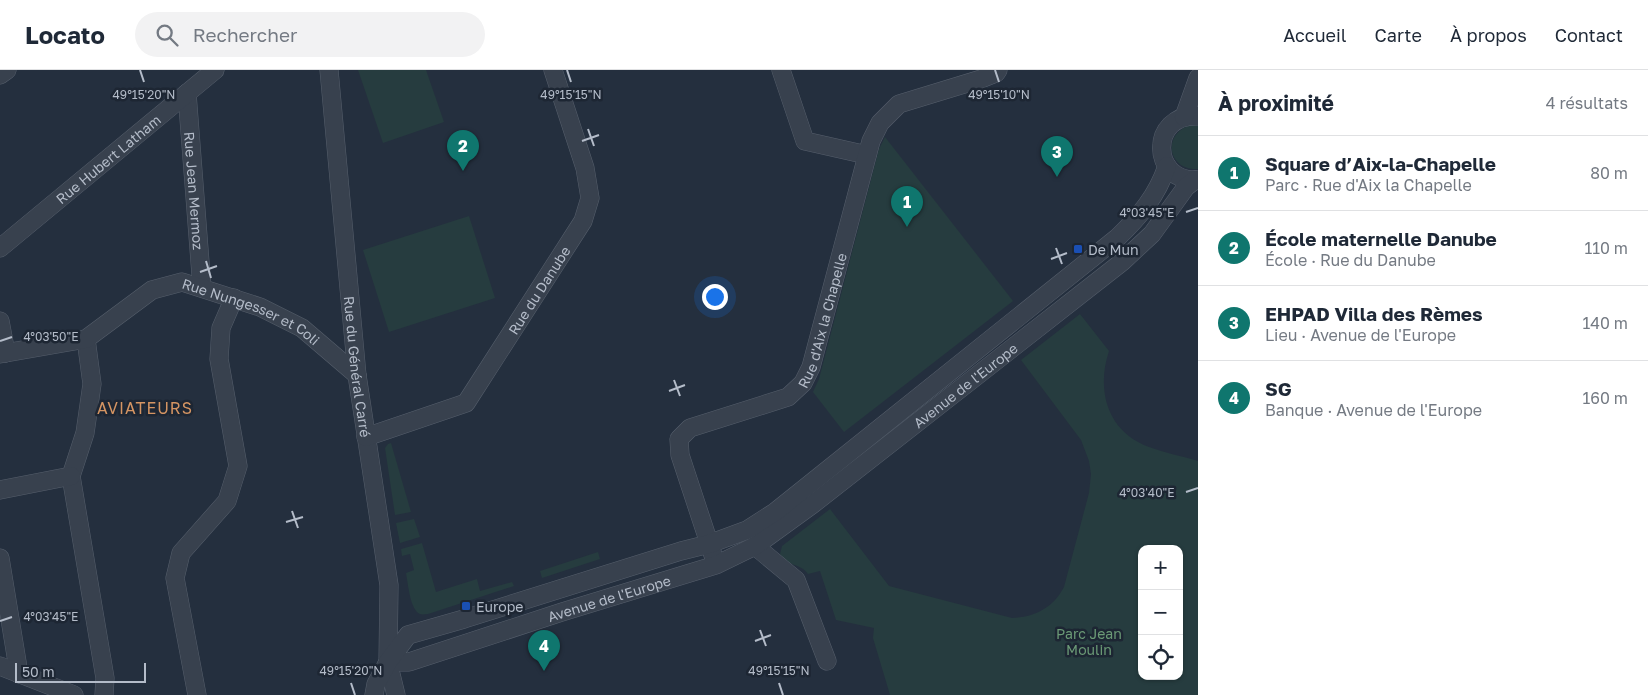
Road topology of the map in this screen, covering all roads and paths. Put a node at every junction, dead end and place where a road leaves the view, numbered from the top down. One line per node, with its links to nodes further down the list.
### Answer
1 (7, 70): 7 (street)
2 (215, 70): 9 (street, Rue Hubert Latham)
3 (329, 70): 22 (street, Rue du Général Carré)
4 (553, 70): 23 (street, Rue du Danube)
5 (781, 70): 11 (street)
6 (998, 70): 11 (street, Rue d'Aix la Chapelle)
7 (0, 75)
8 (1198, 78): 10 (street)
9 (187, 93): 14 (street, Rue Hubert Latham); 15 (street, Rue Jean Mermoz)
10 (1191, 116): 12 (street)
11 (867, 155): 26 (street, Rue d'Aix la Chapelle)
12 (1167, 166): 13 (street); 20 (street, Avenue de l'Europe)
13 (1196, 180): 21 (street, Avenue de l'Europe)
14 (0, 248)
15 (202, 288): 16 (street, Rue Nungesser et Coli); 18 (street, Rue Nungesser et Coli)
16 (234, 298): 22 (street, Rue Nungesser et Coli); 36 (street)
17 (0, 321): 19 (street)
18 (86, 338): 19 (street, Rue Nungesser et Coli); 24 (street)
19 (3, 354)
20 (971, 355): 21 (street); 26 (street, Avenue de l'Europe)
21 (982, 371): 27 (street, Avenue de l'Europe)
22 (357, 375): 23 (street, Rue du Général Carré)
23 (366, 437): 31 (street, Rue du Général Carré)
24 (71, 476): 25 (street); 35 (street)
25 (0, 490)
26 (709, 544): 29 (street, Rue d'Aix la Chapelle); 31 (street, Avenue de l'Europe)
27 (755, 546): 29 (street, Avenue de l'Europe); 30 (street)
28 (0, 558): 33 (street)
29 (716, 565): 31 (street, Avenue de l'Europe)
30 (827, 661)
31 (388, 662): 37 (street, Rue du Général Carré); 38 (street, Rue du Général Carré)
32 (0, 666): 33 (street)
33 (19, 674): 34 (street)
34 (74, 695)
35 (104, 695)
36 (197, 695)
37 (374, 695)
38 (396, 695)

